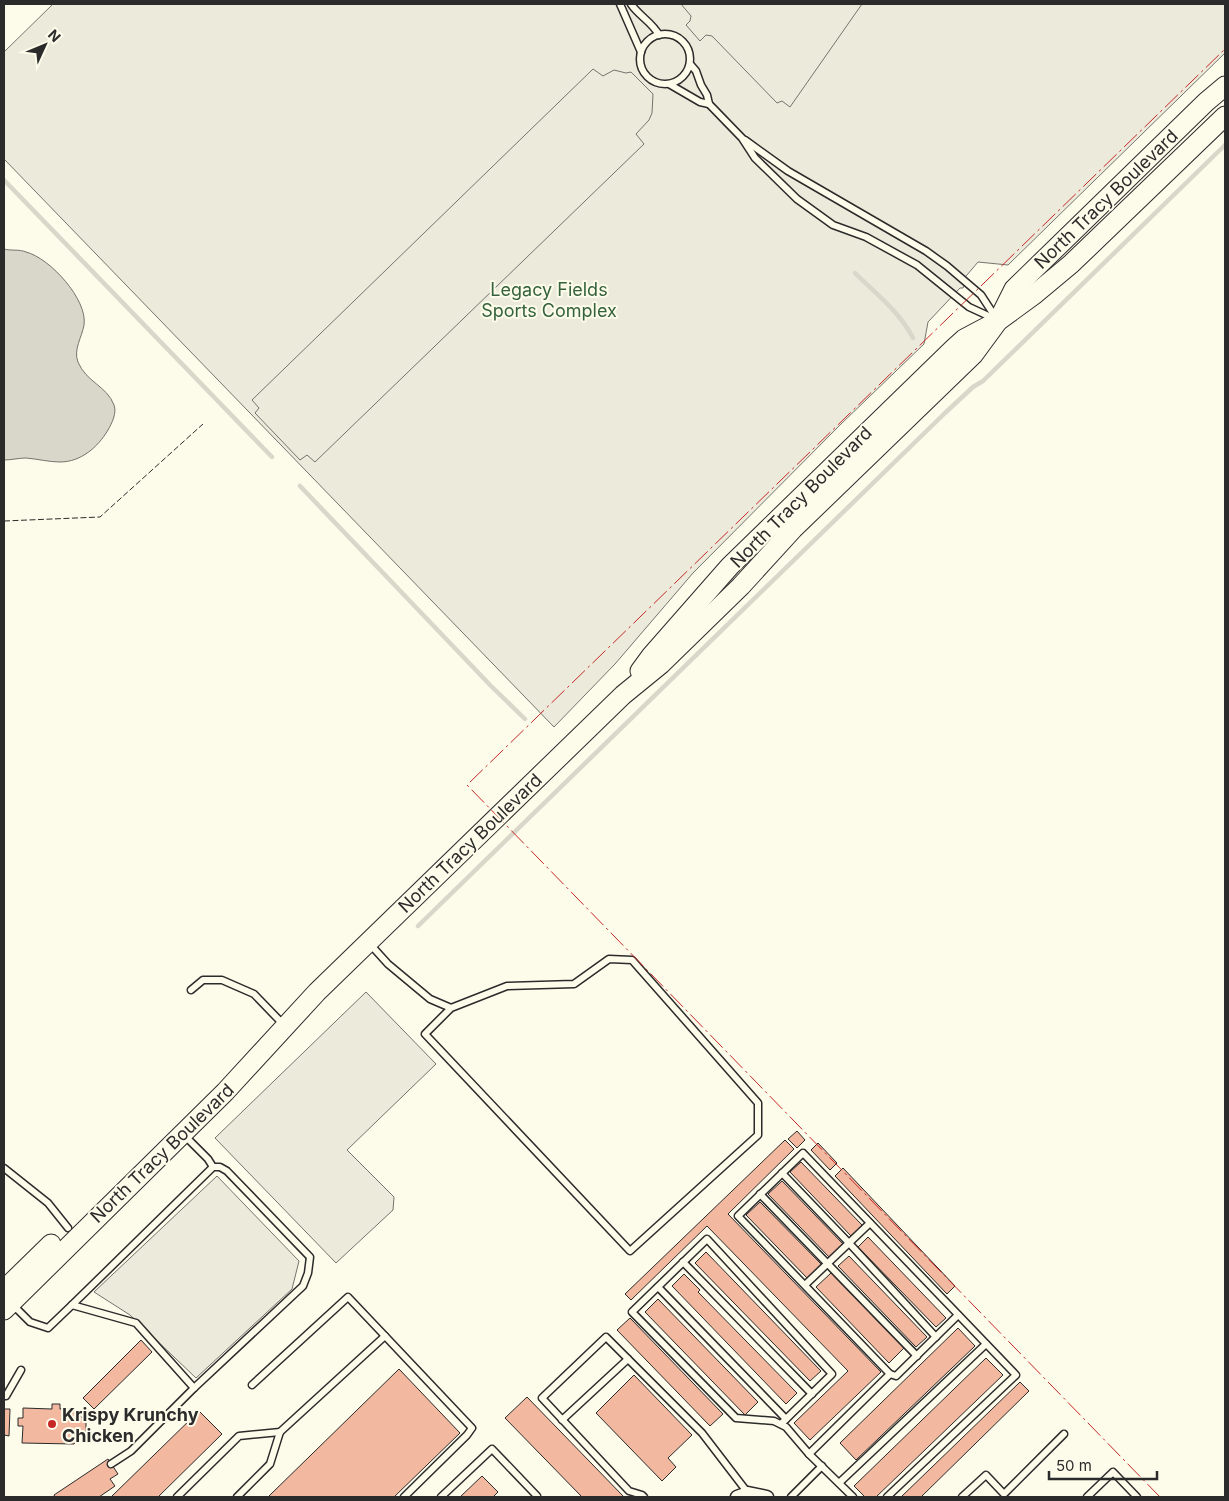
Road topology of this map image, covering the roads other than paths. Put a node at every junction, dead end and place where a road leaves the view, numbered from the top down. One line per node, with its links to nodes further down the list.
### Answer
1 (620, 4): 4 (lane)
2 (631, 4): 3 (lane)
3 (659, 35): 4 (lane); 5 (lane)
4 (641, 52): 6 (lane)
5 (690, 64): 6 (lane); 8 (lane)
6 (668, 84): 8 (lane)
7 (1225, 86): 11 (main road, North Tracy Boulevard)
8 (709, 104): 10 (lane)
9 (1225, 116): 11 (main road, North Tracy Boulevard)
10 (742, 138): 11 (lane); 11 (lane)
11 (998, 321): 12 (main road, North Tracy Boulevard)
12 (368, 942): 14 (main road, North Tracy Boulevard); 15 (lane)
13 (191, 990): 16 (lane)
14 (317, 992): 16 (main road, North Tracy Boulevard); 17 (main road, North Tracy Boulevard)
15 (451, 1008): 15 (lane)
16 (281, 1022): 23 (main road, North Tracy Boulevard)
17 (184, 1134): 18 (lane); 29 (main road, North Tracy Boulevard)
18 (213, 1167): 30 (lane); 40 (lane)
19 (4, 1168): 23 (lane)
20 (782, 1173): 21 (lane); 22 (lane); 24 (lane)
21 (760, 1194): 26 (lane); 27 (lane)
22 (870, 1223): 24 (lane); 31 (lane)
23 (68, 1228): 29 (main road, North Tracy Boulevard)
24 (849, 1243): 26 (lane); 33 (lane)
25 (684, 1262): 28 (lane); 41 (lane); 41 (lane)
26 (827, 1264): 27 (lane); 35 (lane)
27 (805, 1285): 38 (lane)
28 (658, 1287): 44 (lane); 44 (lane)
29 (6, 1301): 30 (lane)
30 (72, 1305): 40 (lane)
31 (958, 1315): 33 (lane); 34 (lane)
32 (385, 1336): 39 (lane); 45 (lane); 54 (lane)
33 (936, 1337): 35 (lane)
34 (986, 1344): 50 (lane); 61 (lane)
35 (917, 1356): 38 (lane)
36 (628, 1359): 43 (lane); 43 (lane); 51 (lane)
37 (21, 1370): 42 (lane)
38 (890, 1374): 47 (lane)
39 (252, 1385)
40 (194, 1388): 48 (lane)
41 (812, 1394): 44 (lane)
42 (4, 1396)
43 (562, 1420): 57 (lane)
44 (784, 1422): 47 (lane)
45 (280, 1432): 52 (lane); 53 (lane)
46 (1064, 1434): 62 (lane)
47 (809, 1454): 49 (lane)
48 (111, 1464)
49 (822, 1466): 50 (lane); 59 (lane)
50 (839, 1484): 60 (lane)
51 (742, 1495): 58 (street)
52 (177, 1497)
53 (236, 1497)
54 (404, 1497)
55 (441, 1497): 56 (lane)
56 (536, 1497)
57 (644, 1497)
58 (767, 1497)
59 (790, 1497)
60 (853, 1497)
61 (886, 1497)
62 (962, 1497)
63 (1087, 1497): 64 (lane)
64 (1138, 1497)

